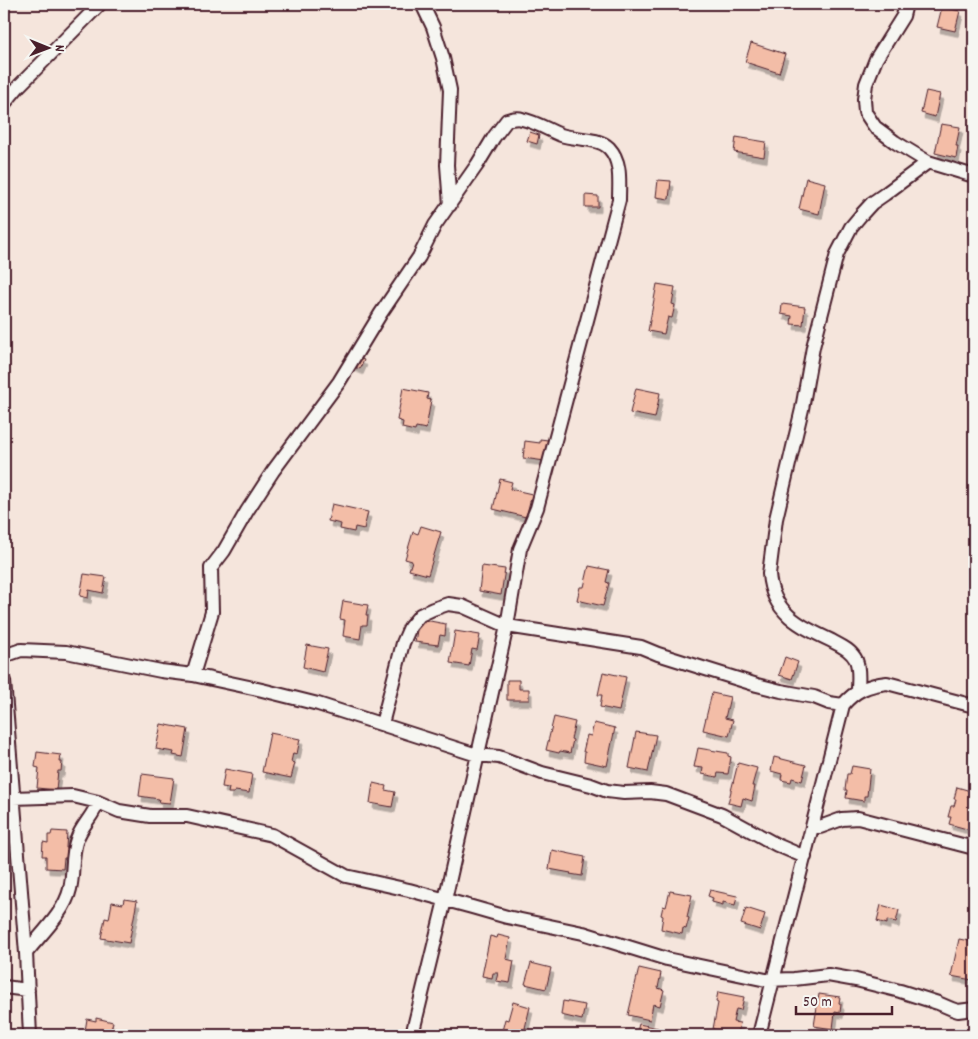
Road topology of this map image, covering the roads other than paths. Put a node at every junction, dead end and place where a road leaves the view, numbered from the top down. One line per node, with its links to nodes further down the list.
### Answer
1 (100, 4): 4 (street)
2 (422, 4): 7 (street)
3 (906, 4): 5 (street)
4 (4, 104)
5 (928, 162): 6 (street); 12 (street)
6 (974, 176)
7 (450, 204): 8 (street); 10 (street)
8 (507, 626): 13 (street); 15 (street); 17 (street)
9 (4, 656): 10 (street)
10 (193, 675): 15 (street)
11 (4, 681): 16 (street)
12 (858, 691): 13 (street); 14 (street)
13 (843, 705): 20 (street)
14 (974, 706)
15 (382, 724): 17 (street)
16 (6, 745): 18 (street)
17 (477, 755): 23 (street); 24 (street)
18 (13, 798): 19 (street); 21 (street)
19 (98, 802): 24 (street); 25 (street)
20 (812, 827): 22 (street); 23 (street)
21 (10, 838): 25 (street)
22 (974, 848)
23 (805, 856): 26 (street)
24 (445, 900): 26 (street); 31 (street)
25 (26, 953): 28 (street)
26 (773, 980): 29 (street); 32 (street)
27 (4, 987): 28 (street)
28 (28, 990): 30 (street)
29 (974, 1009)
30 (30, 1035)
31 (412, 1035)
32 (759, 1035)

